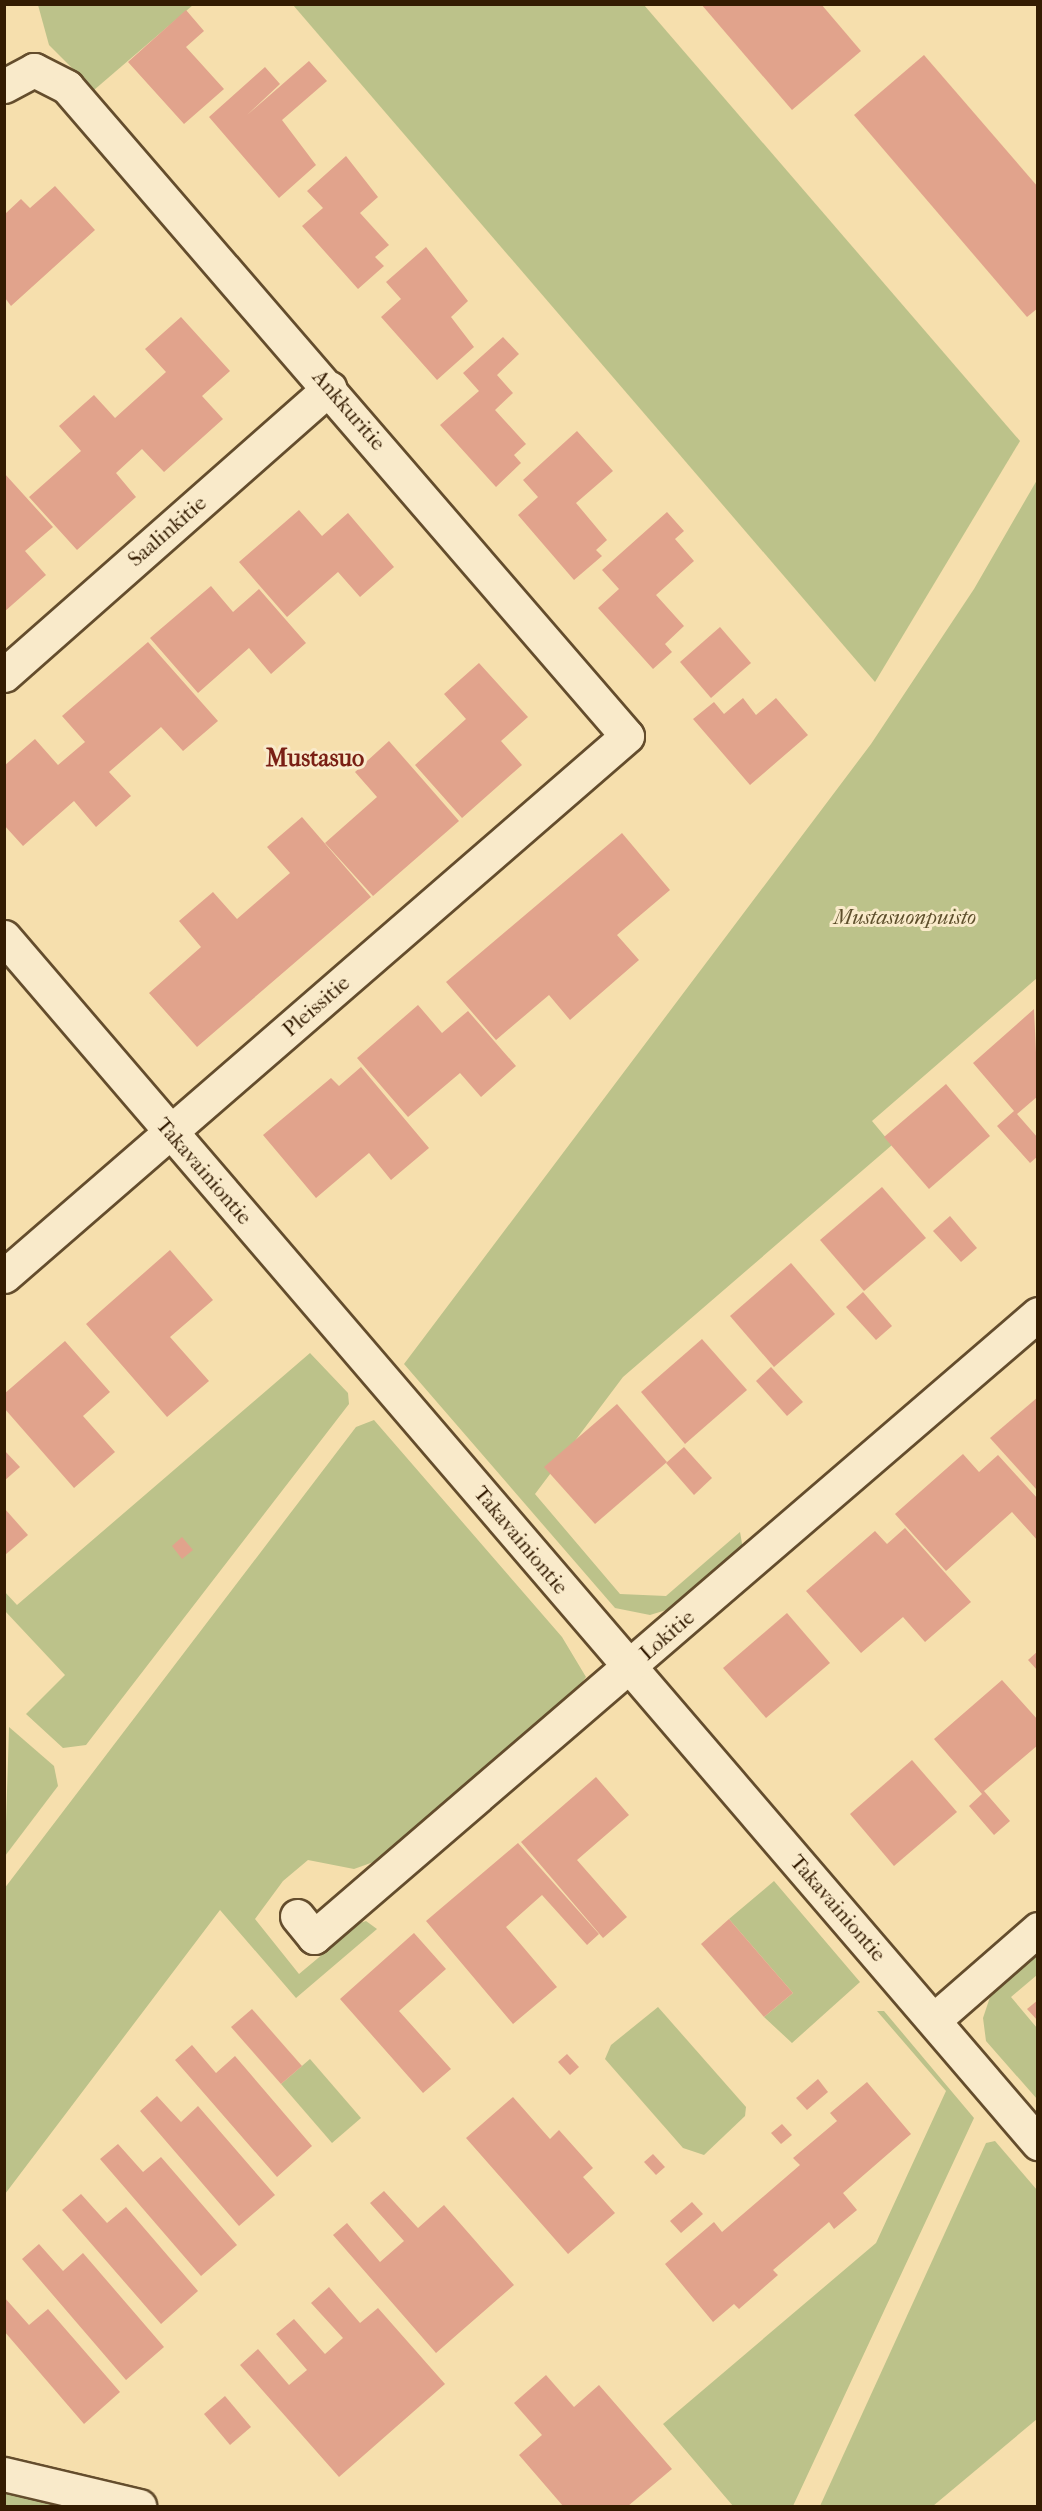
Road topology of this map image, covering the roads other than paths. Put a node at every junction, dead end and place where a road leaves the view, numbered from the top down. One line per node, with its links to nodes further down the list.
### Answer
1 (4, 86): 2 (street, Ankkuritie)
2 (330, 388): 3 (street, Saalinkitie); 4 (street, Ankkuritie)
3 (4, 675)
4 (627, 736): 6 (street, Pleissitie)
5 (4, 937): 6 (street, Takavainiontie)
6 (171, 1134): 7 (street, Pleissitie); 9 (street, Takavainiontie)
7 (4, 1276)
8 (1038, 1314): 9 (street, Lokitie)
9 (629, 1668): 10 (street, Lokitie); 12 (street, Takavainiontie)
10 (297, 1916)
11 (1038, 1929): 12 (street)
12 (935, 2019): 13 (street, Takavainiontie)
13 (1038, 2143)
14 (4, 2474): 15 (street)
15 (139, 2506)

